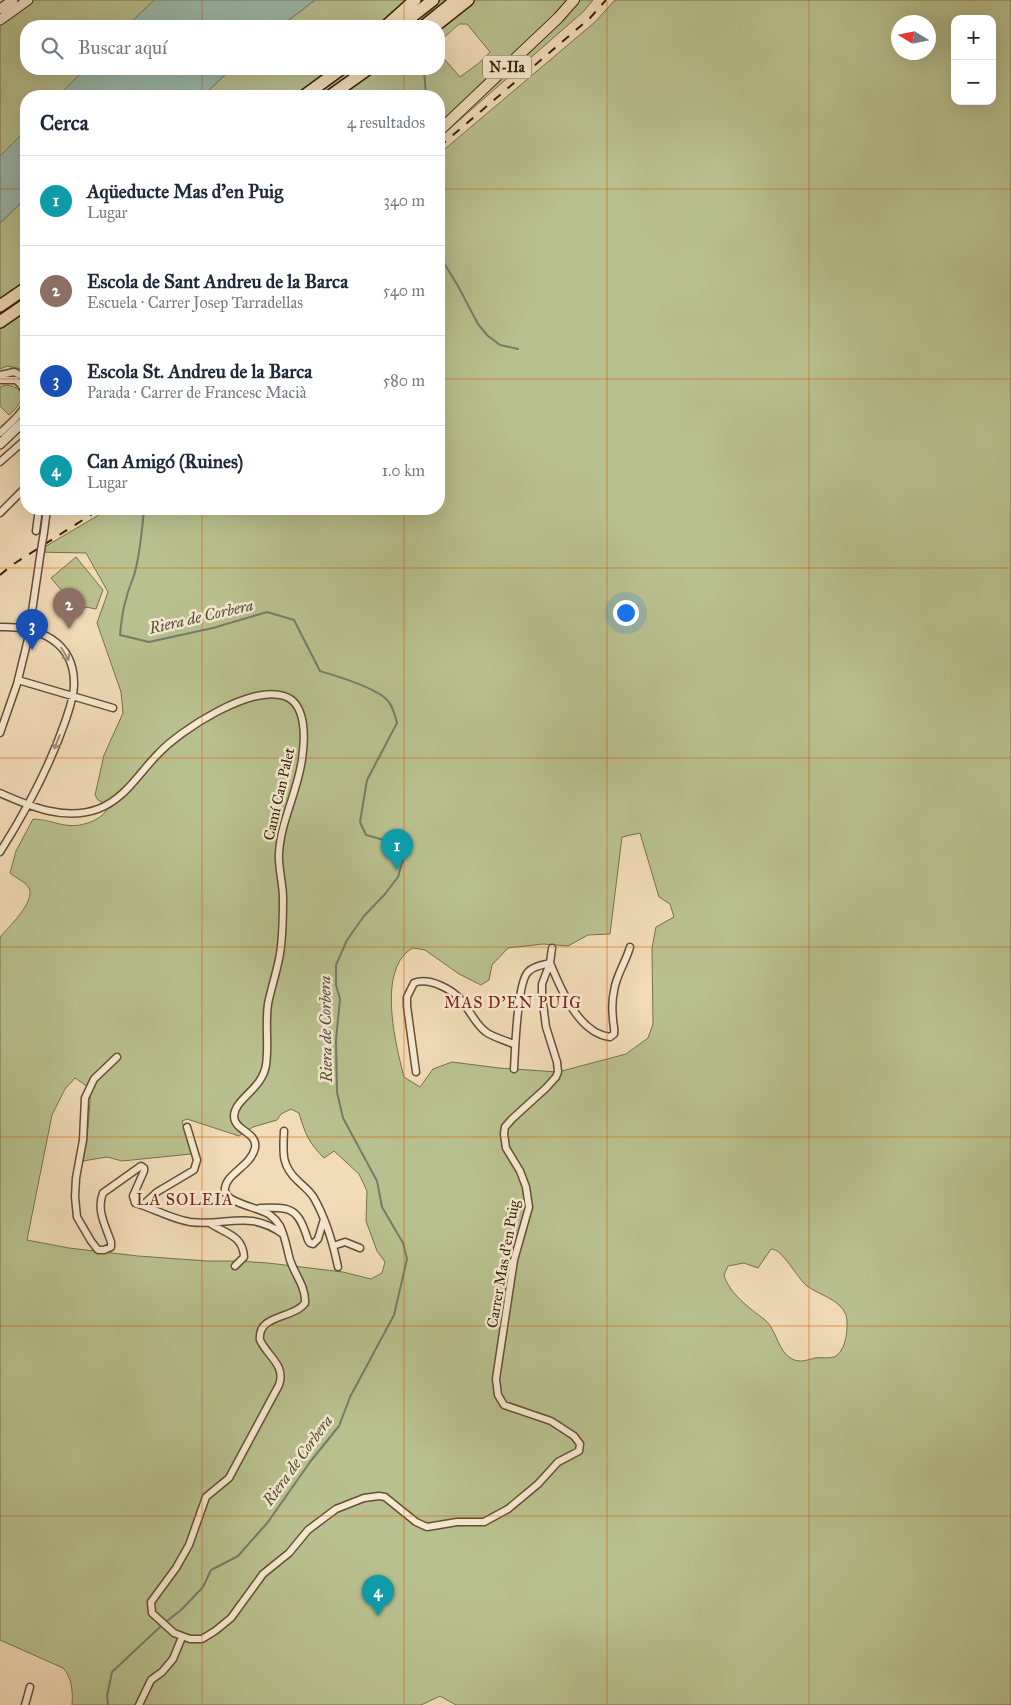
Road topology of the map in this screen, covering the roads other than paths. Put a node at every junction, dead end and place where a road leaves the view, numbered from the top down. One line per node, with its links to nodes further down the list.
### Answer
1 (13, 0): 8 (street)
2 (28, 0): 9 (street)
3 (415, 0): 10 (highway)
4 (433, 0): 11 (highway)
5 (456, 0): 12 (highway)
6 (468, 0): 13 (highway)
7 (574, 0): 18 (main road, N-IIa)
8 (0, 9)
9 (0, 20)
10 (393, 20)
11 (408, 20)
12 (439, 20)
13 (440, 20)
14 (332, 75): 16 (highway)
15 (360, 75): 17 (highway)
16 (312, 90)
17 (338, 90)
18 (445, 125)
19 (20, 292): 20 (highway)
20 (0, 306)
21 (20, 308): 22 (highway)
22 (0, 322)
23 (0, 371): 24 (street)
24 (20, 371)
25 (0, 375): 26 (street)
26 (20, 375)
27 (0, 380): 28 (street)
28 (20, 384)
29 (20, 414): 31 (street)
30 (20, 426): 32 (street)
31 (0, 433)
32 (0, 444)
33 (20, 444): 34 (street)
34 (0, 462)
35 (20, 493): 36 (street)
36 (0, 513)
37 (38, 515): 39 (street)
38 (46, 515): 41 (street, bridge)
39 (36, 531)
40 (0, 627): 41 (street)
41 (30, 629): 42 (street); 43 (street, one-way to 43)
42 (18, 680): 43 (street); 45 (street)
43 (73, 696): 44 (street); 47 (street, one-way to 47)
44 (113, 708)
45 (0, 733)
46 (0, 793): 47 (street)
47 (28, 804): 48 (street); 59 (street, Camí Can Palet)
48 (0, 852)
49 (630, 947): 51 (street)
50 (552, 948): 51 (street, Carrer Mas d'en Puig)
51 (550, 963): 52 (street); 67 (street, Carrer Mas d'en Puig)
52 (515, 1045): 54 (street); 55 (street)
53 (117, 1058): 58 (street)
54 (514, 1069)
55 (416, 1072)
56 (187, 1127): 58 (street)
57 (284, 1131): 60 (street)
58 (143, 1205): 61 (street)
59 (258, 1208): 60 (street); 62 (street)
60 (324, 1218): 63 (street)
61 (211, 1224): 62 (street); 65 (street)
62 (282, 1234): 67 (street)
63 (333, 1246): 64 (street); 66 (street)
64 (360, 1248)
65 (235, 1266)
66 (338, 1267)
67 (182, 1637): 70 (street)
68 (30, 1687): 69 (street)
69 (25, 1705)
70 (139, 1705)

